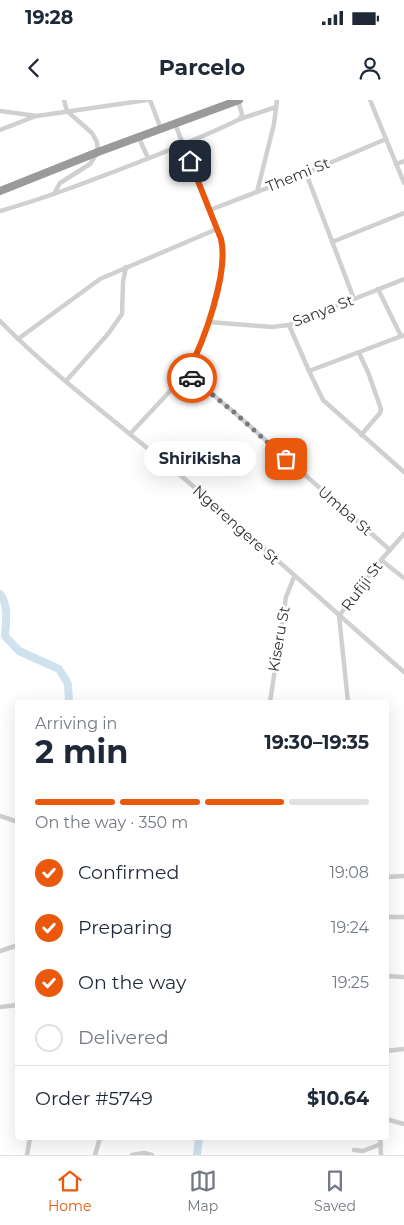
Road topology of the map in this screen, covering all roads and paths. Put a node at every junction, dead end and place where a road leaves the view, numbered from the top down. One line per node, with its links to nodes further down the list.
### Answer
1 (64, 100): 9 (street)
2 (148, 100): 6 (street); 13 (street)
3 (239, 100): 11 (street); 12 (highway)
4 (277, 100): 7 (street)
5 (370, 100): 16 (street)
6 (117, 102): 9 (street)
7 (276, 107): 11 (street); 25 (street)
8 (0, 111): 10 (street)
9 (67, 111): 10 (street); 18 (street)
10 (37, 116): 14 (street)
11 (240, 119): 17 (street)
12 (175, 124): 13 (highway); 17 (street)
13 (161, 129): 15 (highway)
14 (0, 130)
15 (139, 138): 18 (highway); 19 (street)
16 (386, 139): 21 (street); 22 (street, Themi St)
17 (183, 145): 19 (street); 27 (street)
18 (98, 152): 24 (highway); 26 (street)
19 (148, 158): 26 (street)
20 (404, 161): 21 (street)
21 (396, 164): 23 (street)
22 (306, 173): 25 (street, Themi St); 31 (street)
23 (404, 183)
24 (0, 191)
25 (256, 192): 27 (street, Themi St)
26 (54, 194): 28 (street)
27 (210, 210): 30 (street)
28 (0, 211)
29 (404, 213): 31 (street)
30 (217, 229): 32 (street); 37 (street)
31 (332, 242): 35 (street)
32 (126, 267): 40 (street); 44 (street)
33 (404, 279): 34 (street, Sanya St)
34 (378, 289): 35 (street, Sanya St); 39 (street)
35 (354, 299): 38 (street, Sanya St)
36 (0, 321): 40 (street, Ngerengere St)
37 (209, 322): 38 (street, Sanya St); 43 (street)
38 (289, 325): 42 (street)
39 (402, 335): 41 (street)
40 (18, 339): 44 (street, Ngerengere St)
41 (359, 353): 42 (street); 46 (street)
42 (309, 371): 46 (street)
43 (187, 373): 45 (street); 49 (street, Umba St)
44 (66, 381): 45 (street, Ngerengere St)
45 (130, 434): 51 (street, Ngerengere St)
46 (361, 435): 47 (street)
47 (404, 472)
48 (404, 534): 49 (street, Rufiji St)
49 (390, 550): 50 (street, Rufiji St)
50 (381, 560): 52 (street); 53 (street, Rufiji St)
51 (294, 577): 53 (street, Ngerengere St); 55 (street, Kiseru St)
52 (404, 578)
53 (339, 616): 54 (street, Ngerengere St); 56 (street)
54 (404, 672)
55 (270, 700)
56 (348, 700)
57 (0, 816): 58 (street)
58 (15, 821)
59 (389, 876): 60 (street)
60 (404, 876)
61 (389, 917): 62 (street)
62 (404, 917)
63 (15, 946): 64 (street)
64 (0, 951)
65 (389, 976): 66 (street)
66 (404, 977)
67 (15, 1006): 68 (street)
68 (0, 1008)
69 (404, 1049): 70 (street)
70 (389, 1051)
71 (389, 1120): 72 (street)
72 (404, 1124)
73 (30, 1140): 78 (street)
74 (99, 1140): 79 (street)
75 (380, 1140): 76 (street)
76 (381, 1144): 77 (street); 82 (street)
77 (354, 1150)
78 (27, 1155)
79 (95, 1155)
80 (132, 1155): 81 (street)
81 (152, 1155)
82 (382, 1155)

